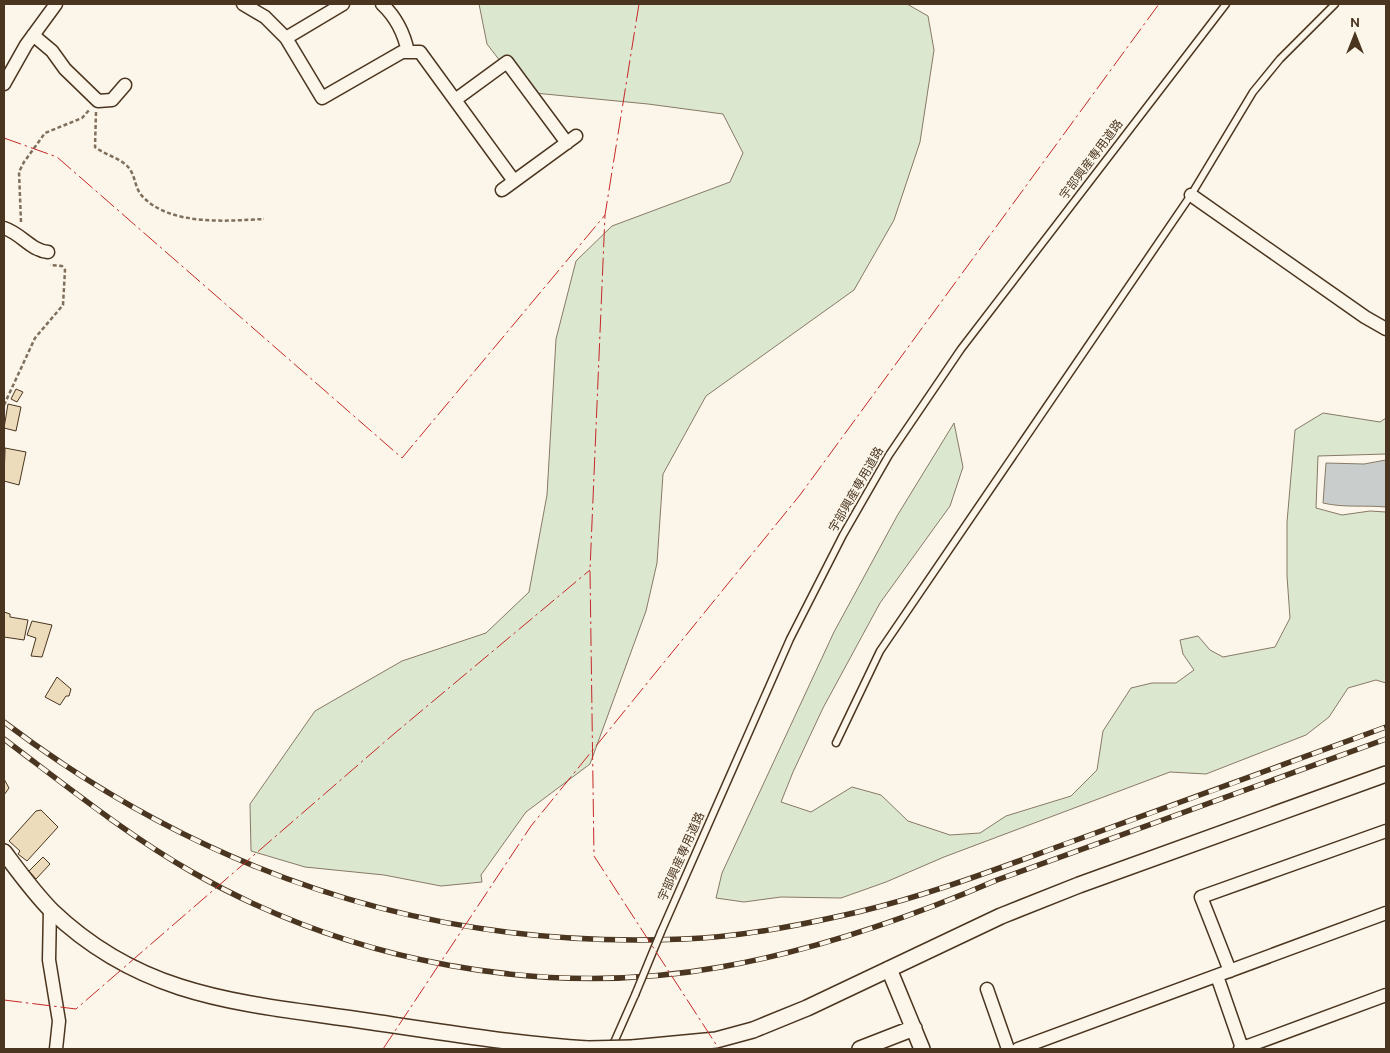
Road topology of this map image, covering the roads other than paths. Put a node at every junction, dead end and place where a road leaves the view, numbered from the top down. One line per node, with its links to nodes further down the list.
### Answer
1 (56, 4): 7 (street)
2 (243, 4): 8 (street)
3 (343, 4): 8 (street)
4 (382, 4): 9 (street)
5 (1226, 4): 35 (lane, 宇部興産専用道路, bridge)
6 (1335, 4): 15 (lane)
7 (33, 35): 10 (street); 11 (street)
8 (286, 38): 9 (street)
9 (408, 52): 12 (street)
10 (4, 84)
11 (125, 85)
12 (455, 100): 13 (street); 13 (street)
13 (514, 181): 14 (street)
14 (502, 190)
15 (1191, 195): 18 (street); 19 (lane)
16 (4, 228): 17 (street)
17 (48, 252)
18 (1386, 329)
19 (836, 743)
20 (1386, 774): 25 (street)
21 (1386, 831): 26 (street)
22 (4, 852): 23 (street)
23 (50, 909): 32 (street); 34 (street)
24 (1386, 913): 26 (street)
25 (889, 969): 30 (street); 33 (street)
26 (1230, 971): 27 (street)
27 (1216, 976): 39 (street); 40 (street)
28 (987, 989): 38 (street)
29 (1386, 995): 31 (street)
30 (914, 1028): 36 (street); 37 (street)
31 (1260, 1046): 40 (street)
32 (588, 1048): 33 (street, bridge)
33 (632, 1048)
34 (56, 1049)
35 (611, 1049)
36 (860, 1049)
37 (922, 1049)
38 (1008, 1049)
39 (1018, 1049)
40 (1241, 1049)

